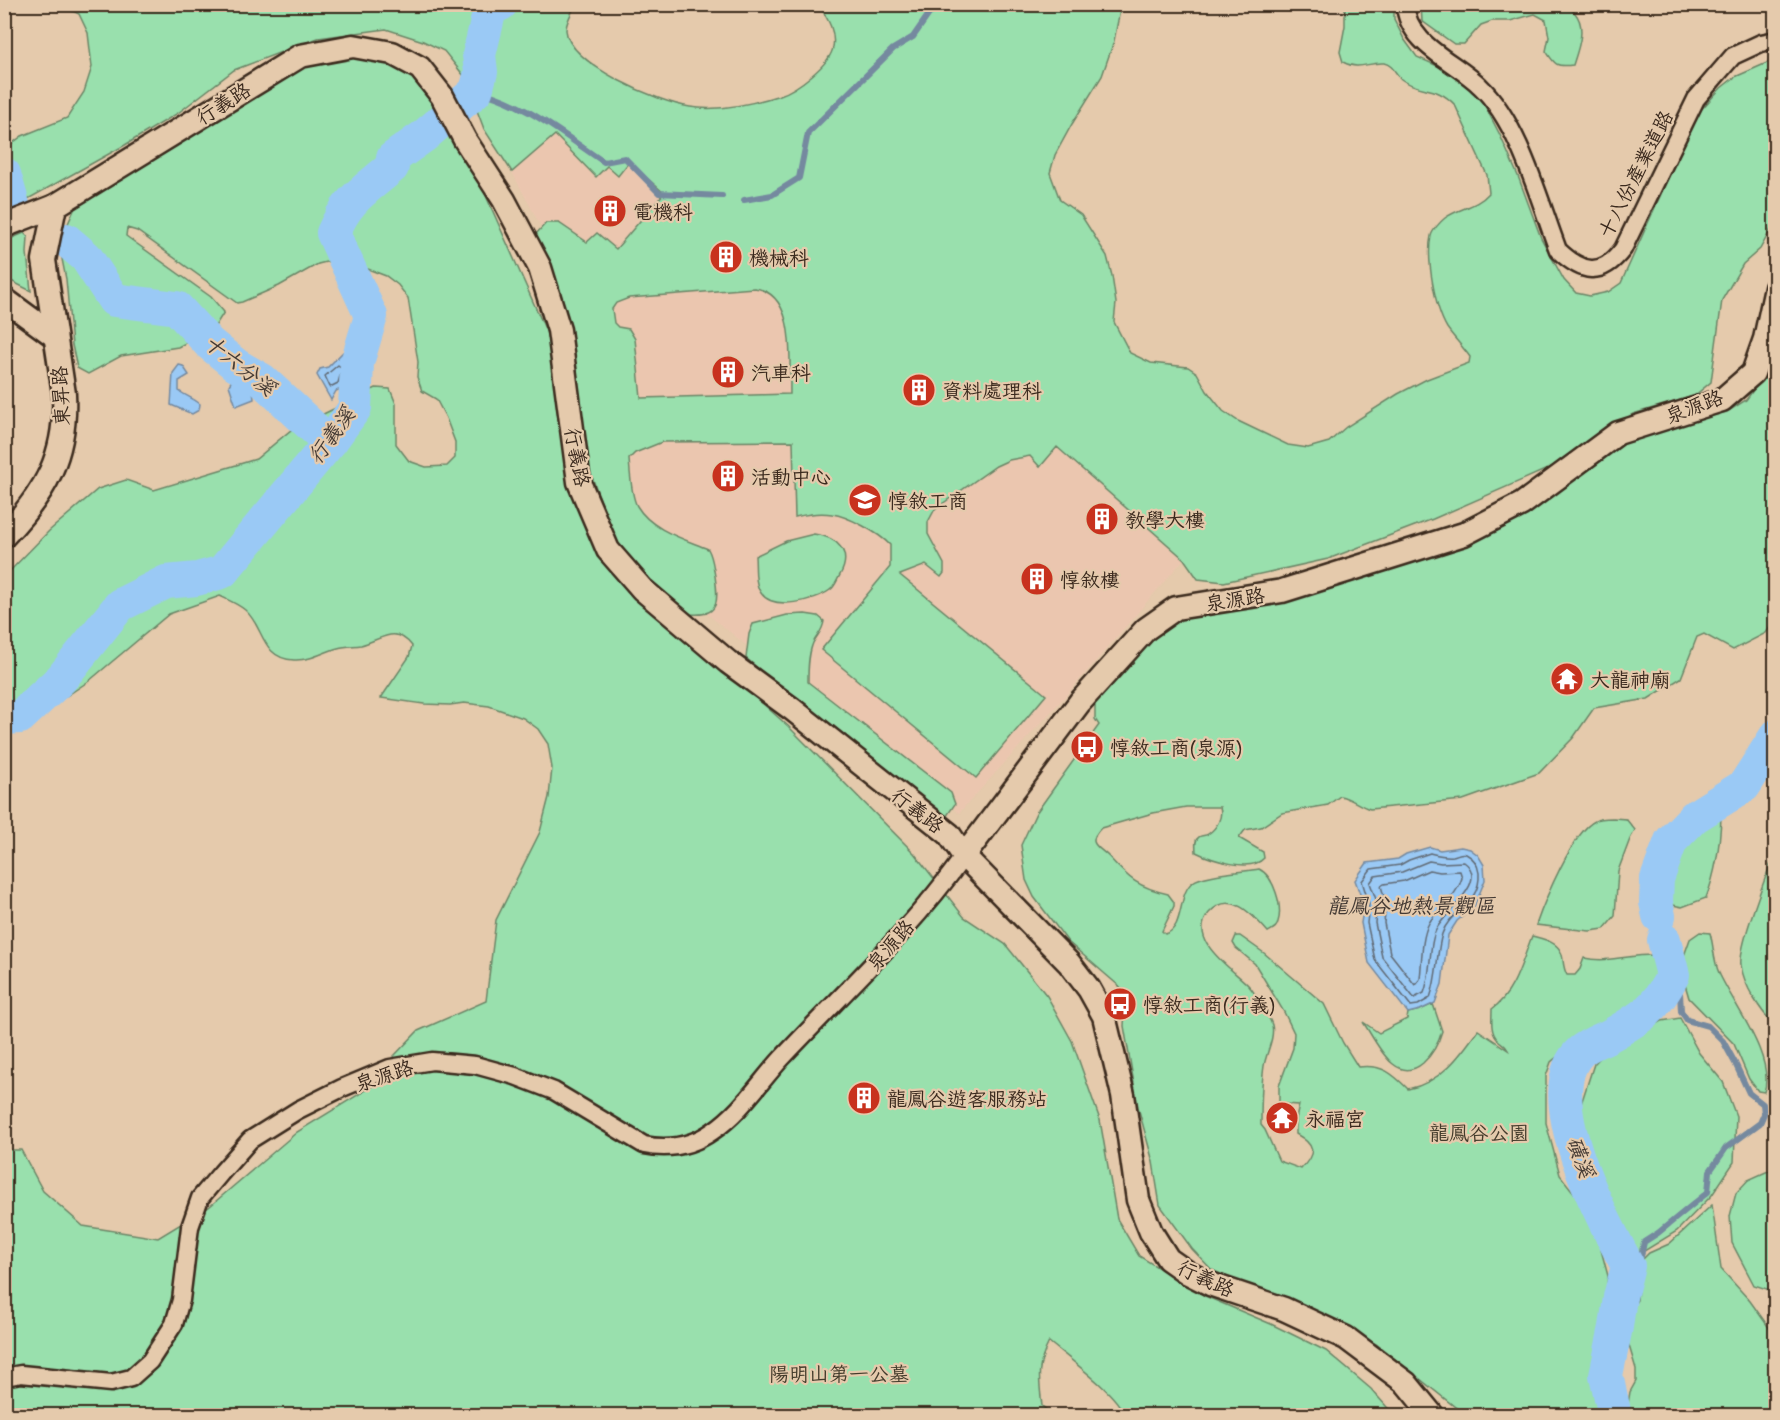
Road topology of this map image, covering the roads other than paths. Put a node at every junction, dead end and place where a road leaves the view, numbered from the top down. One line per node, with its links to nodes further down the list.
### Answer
1 (1405, 4): 2 (street, 十八份產業道路)
2 (1776, 40)
3 (55, 206): 4 (street, 行義路); 7 (street, 東昇路); 9 (street, 行義路)
4 (4, 225)
5 (1776, 288): 9 (street, 泉源路)
6 (4, 299): 7 (street)
7 (53, 335): 8 (street, 東昇路)
8 (4, 536)
9 (964, 856): 10 (street, 泉源路); 11 (street, 行義路)
10 (4, 1377)
11 (1433, 1416)

